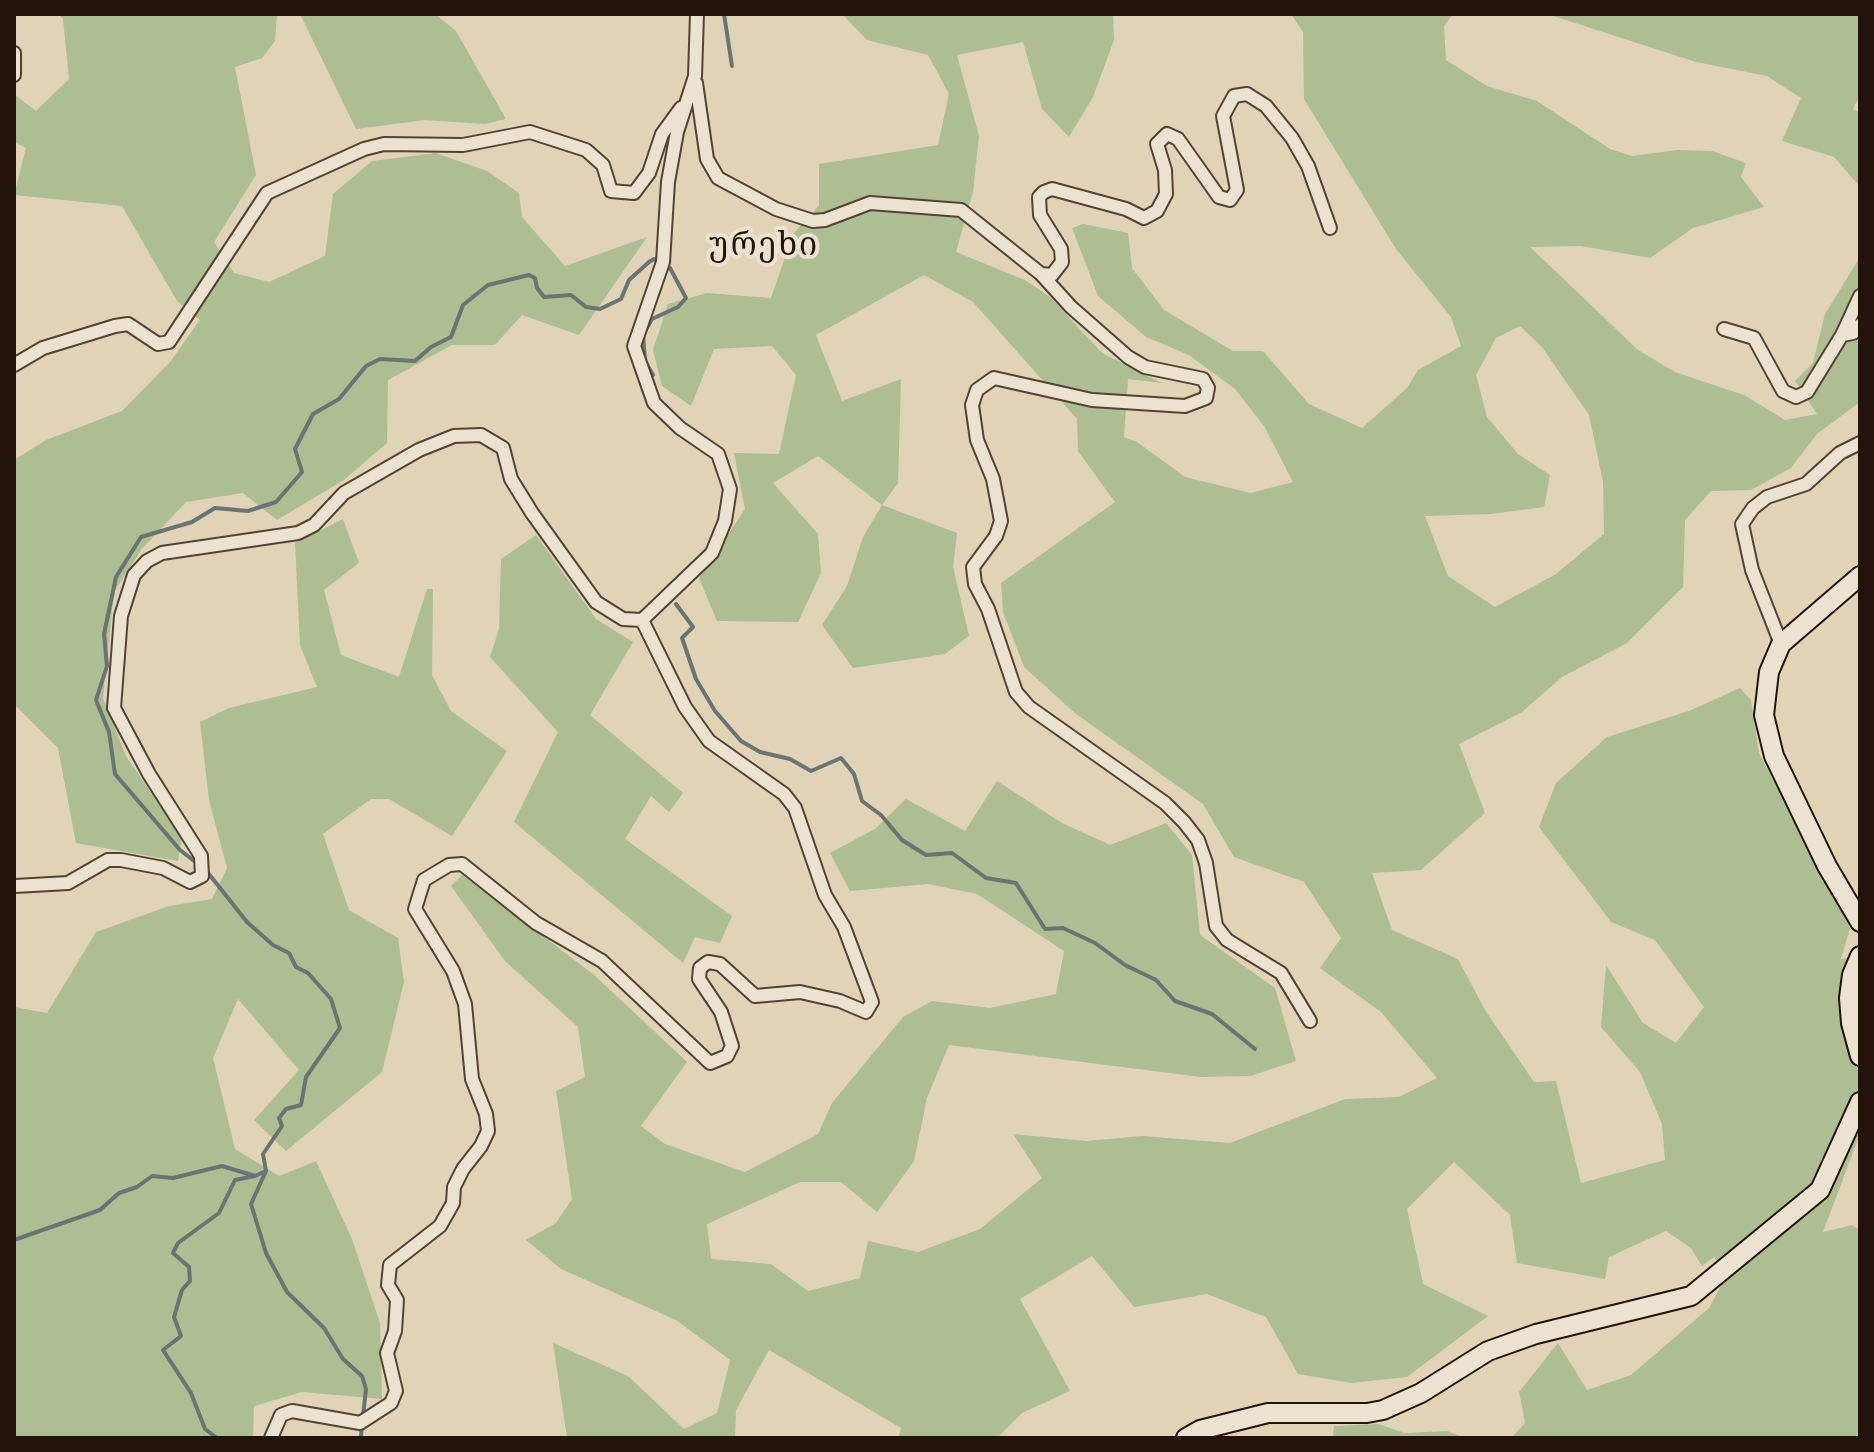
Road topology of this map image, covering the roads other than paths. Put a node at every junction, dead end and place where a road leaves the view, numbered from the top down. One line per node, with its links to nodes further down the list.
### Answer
1 (697, 14): 4 (street)
2 (14, 53): 3 (street)
3 (14, 75)
4 (695, 76): 5 (street); 7 (street)
5 (690, 94): 12 (street); 15 (street)
6 (1330, 228): 7 (street)
7 (1041, 274): 20 (street)
8 (1860, 296): 11 (street)
9 (1860, 325): 11 (street)
10 (1724, 329): 11 (street)
11 (1842, 335)
12 (14, 365)
13 (1860, 443): 16 (street)
14 (1860, 576): 16 (street)
15 (642, 620): 17 (street); 23 (street)
16 (1781, 644): 18 (street)
17 (15, 886)
18 (1860, 922)
19 (1860, 956): 21 (street)
20 (1310, 1021)
21 (1860, 1056)
22 (1860, 1102): 24 (street)
23 (271, 1438)
24 (1186, 1438)

